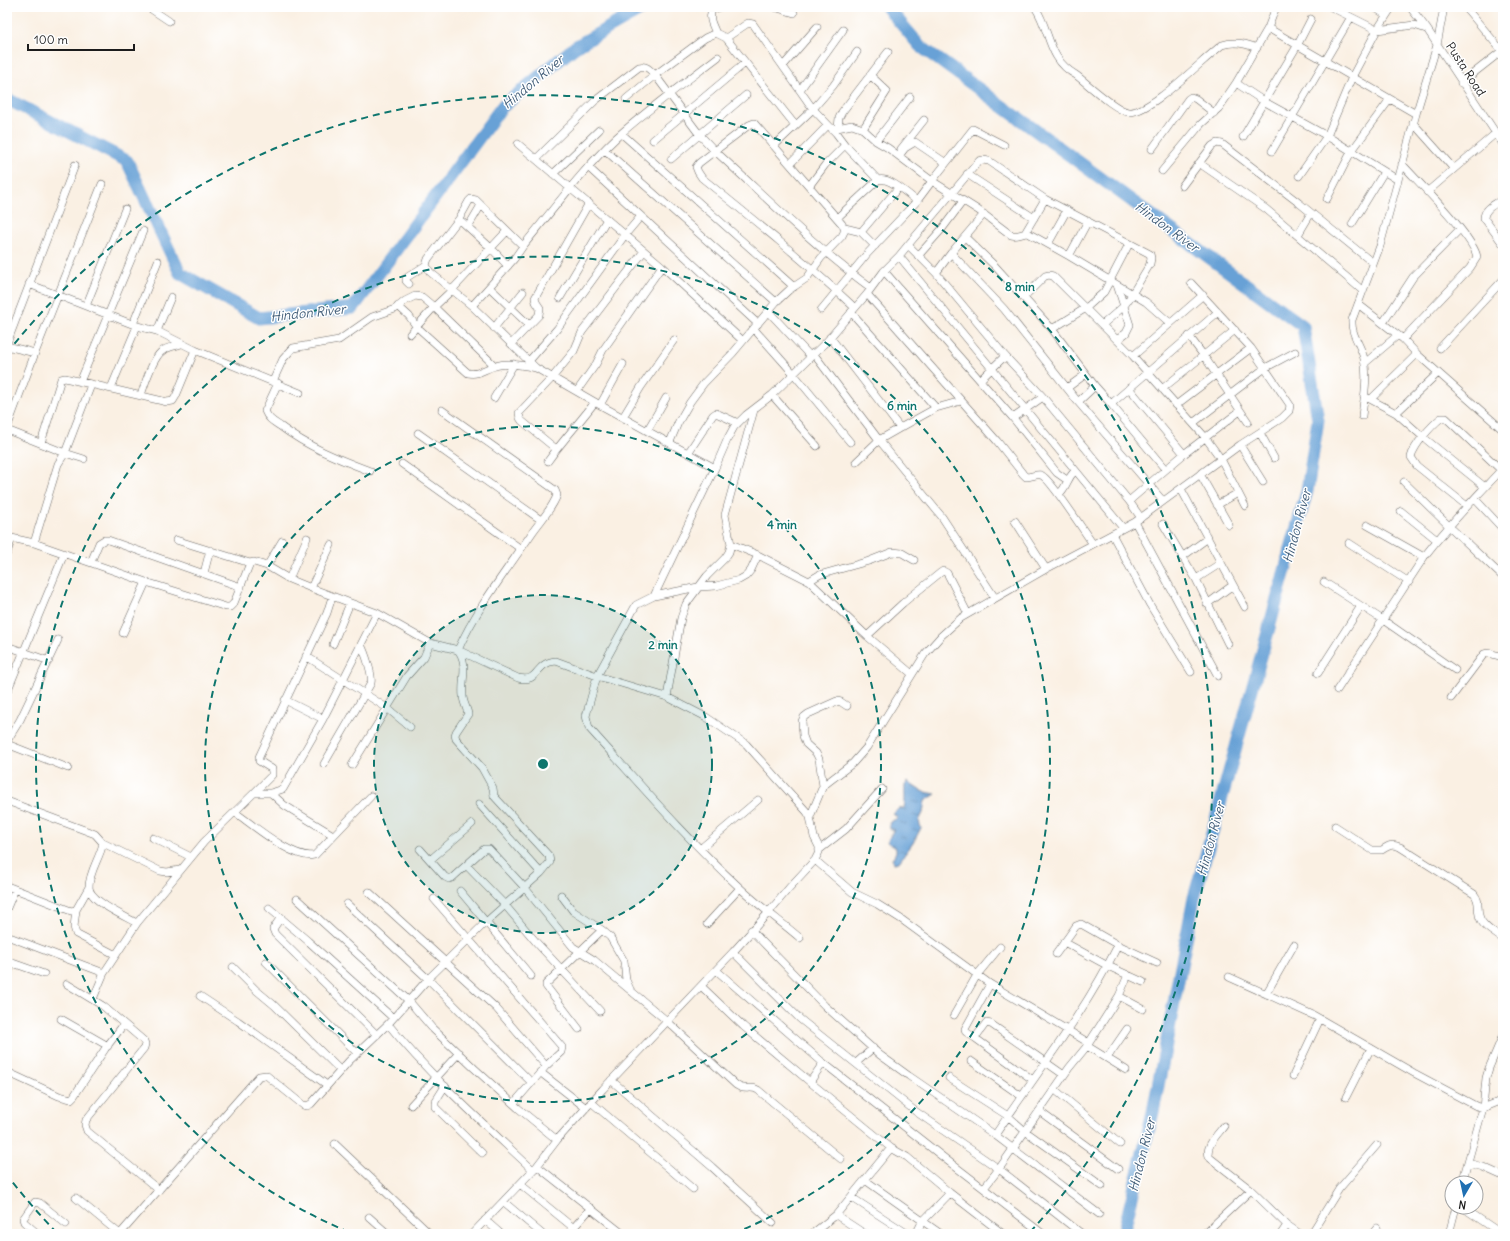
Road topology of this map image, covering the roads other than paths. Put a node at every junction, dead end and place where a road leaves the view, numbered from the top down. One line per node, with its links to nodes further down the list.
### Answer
1 (148, 7): 16 (street)
2 (720, 7): 22 (street)
3 (774, 7): 12 (street)
4 (1035, 7): 26 (street)
5 (1276, 7): 18 (street)
6 (1331, 7): 14 (street)
7 (1374, 7): 13 (street)
8 (1392, 7): 13 (street)
9 (1410, 7): 19 (street, Pusta Road)
10 (1444, 7): 24 (street)
11 (1465, 7): 27 (street)
12 (794, 13)
13 (1386, 15): 21 (street)
14 (1351, 17): 21 (street); 31 (street)
15 (1311, 19): 25 (street)
16 (169, 21)
17 (817, 27): 33 (street)
18 (1268, 28): 25 (street); 26 (street)
19 (1427, 29): 21 (street); 24 (street, Pusta Road)
20 (843, 30): 39 (street)
21 (1377, 30): 36 (street)
22 (716, 34): 23 (street); 34 (street)
23 (726, 38): 32 (street); 33 (street)
24 (1437, 45): 37 (street, Pusta Road); 48 (street)
25 (1297, 46): 31 (street); 45 (street)
26 (1257, 48): 38 (street)
27 (1502, 50): 37 (street)
28 (857, 52): 46 (street)
29 (888, 52): 35 (street)
30 (718, 57): 40 (street)
31 (1326, 61): 36 (street); 50 (street)
32 (746, 63): 49 (street); 53 (street)
33 (783, 66): 39 (street)
34 (655, 75): 40 (street); 43 (street); 75 (street)
35 (870, 75): 54 (street); 55 (street)
36 (1352, 77): 44 (street); 60 (street)
37 (1461, 83): 57 (street, Pusta Road)
38 (1236, 84): 45 (street); 47 (street)
39 (800, 90): 46 (street)
40 (669, 94): 49 (street); 58 (street)
41 (746, 95): 59 (street)
42 (910, 97): 63 (street)
43 (626, 99)
44 (1390, 99): 48 (street); 73 (street)
45 (1265, 102): 50 (street); 61 (street)
46 (813, 109): 53 (street); 54 (street)
47 (1214, 113): 69 (street); 84 (street)
48 (1416, 114): 52 (street)
49 (684, 115): 59 (street); 62 (street)
50 (1293, 116): 60 (street); 72 (street)
51 (924, 120): 74 (street)
52 (1413, 123): 80 (street); 83 (street)
53 (795, 125): 68 (street)
54 (833, 127): 55 (street); 67 (street); 79 (street)
55 (863, 129): 63 (street)
56 (599, 130): 86 (street)
57 (1496, 133): 66 (street, Pusta Road); 83 (street)
58 (622, 134): 70 (street); 156 (street)
59 (699, 134): 71 (street); 76 (street)
60 (1327, 136): 73 (street); 88 (street)
61 (1243, 137)
62 (653, 140)
63 (876, 141): 74 (street)
64 (518, 144): 75 (street)
65 (1004, 144): 77 (street)
66 (1503, 144)
67 (845, 145): 89 (street); 93 (street)
68 (774, 146): 71 (street); 79 (street)
69 (1152, 149)
70 (604, 150): 82 (street); 168 (street)
71 (714, 150): 135 (street); 145 (street)
72 (1272, 151)
73 (1351, 152): 85 (street); 100 (street)
74 (898, 155): 77 (street); 91 (street)
75 (536, 159): 86 (street)
76 (670, 159)
77 (946, 163): 91 (street)
78 (1199, 163): 94 (street); 108 (street); 125 (street)
79 (790, 164): 93 (street)
80 (1402, 164): 90 (street); 97 (street)
81 (75, 165): 152 (street)
82 (589, 168): 96 (street); 110 (street)
83 (1454, 169): 97 (street)
84 (1162, 171)
85 (1384, 172): 90 (street); 116 (street)
86 (553, 174): 96 (street)
87 (967, 174): 98 (street); 99 (street); 112 (street)
88 (1300, 176)
89 (878, 180): 95 (street); 111 (street)
90 (1398, 180): 141 (street)
91 (932, 181): 98 (street); 101 (street)
92 (102, 184): 162 (street)
93 (810, 185): 111 (street)
94 (1182, 186)
95 (899, 187): 101 (street); 122 (street)
96 (571, 189): 104 (street); 131 (street)
97 (1427, 192): 119 (street)
98 (951, 194): 102 (street); 130 (street)
99 (1045, 199): 107 (street); 112 (street)
100 (1327, 199)
101 (917, 201): 132 (street)
102 (963, 201): 109 (street); 138 (street)
103 (1498, 202): 129 (street)
104 (589, 203): 114 (street); 184 (street)
105 (481, 205): 113 (street); 117 (street); 121 (street)
106 (125, 209): 170 (street)
107 (1067, 210): 115 (street); 127 (street)
108 (1311, 213): 125 (street); 141 (street)
109 (984, 214): 123 (street); 126 (street)
110 (641, 216): 124 (street); 188 (street)
111 (837, 218): 118 (street)
112 (1034, 218): 123 (street)
113 (459, 219): 117 (street); 142 (street)
114 (607, 219): 124 (street); 167 (street)
115 (1088, 221): 128 (street); 139 (street)
116 (1352, 224)
117 (468, 227): 133 (street)
118 (845, 228): 122 (street); 135 (street)
119 (1460, 229): 183 (street); 195 (street)
120 (142, 231): 181 (street)
121 (507, 231): 131 (street); 133 (street)
122 (861, 232): 132 (street)
123 (1025, 233): 127 (street)
124 (625, 235): 134 (street); 213 (street)
125 (1298, 236): 160 (street)
126 (965, 237): 136 (street); 166 (street)
127 (1048, 244): 139 (street)
128 (1129, 244): 150 (street); 163 (street)
129 (1503, 244)
130 (908, 245): 137 (street); 138 (street)
131 (523, 246): 143 (street)
132 (875, 246): 147 (street)
133 (491, 248): 143 (street); 157 (street)
134 (644, 251): 144 (street); 226 (street)
135 (826, 251): 145 (street); 147 (street)
136 (951, 253): 148 (street); 233 (street)
137 (899, 256): 146 (street); 220 (street)
138 (918, 256): 148 (street)
139 (1069, 256): 150 (street)
140 (158, 262): 185 (street)
141 (1373, 263): 160 (street)
142 (426, 265): 153 (street); 157 (street)
143 (508, 266): 155 (street)
144 (662, 266): 199 (street); 236 (street)
145 (813, 270): 156 (street); 158 (street)
146 (884, 271): 159 (street); 227 (street)
147 (852, 273): 158 (street); 159 (street)
148 (936, 273): 210 (street)
149 (1503, 280): 204 (street)
150 (1110, 281): 154 (street); 176 (street)
151 (1191, 283): 164 (street)
152 (29, 284): 162 (street); 200 (street)
153 (410, 284)
154 (1117, 285): 163 (street); 173 (street)
155 (489, 287): 172 (street); 175 (street)
156 (794, 287): 168 (street)
157 (451, 291): 172 (street); 174 (street)
158 (837, 291): 177 (street); 178 (street)
159 (869, 291): 178 (street); 246 (street)
160 (1363, 291): 169 (street)
161 (523, 292): 175 (street)
162 (58, 295): 170 (street); 207 (street)
163 (1132, 295): 173 (street); 182 (street)
164 (1203, 295): 180 (street); 182 (street)
165 (171, 297): 192 (street)
166 (1024, 297): 176 (street); 190 (street)
167 (560, 298)
168 (776, 302): 179 (street)
169 (1358, 304): 183 (street); 214 (street)
170 (86, 306): 181 (street)
171 (398, 306): 174 (street); 187 (street); 229 (street)
172 (472, 306): 189 (street)
173 (1124, 306): 186 (street); 198 (street)
174 (434, 307): 187 (street); 217 (street)
175 (511, 307): 184 (street); 189 (street)
176 (1086, 308): 186 (street); 190 (street)
177 (821, 310)
178 (853, 310): 196 (street); 251 (street)
179 (769, 312): 188 (street); 208 (street)
180 (1218, 312): 191 (street); 194 (street)
181 (108, 315): 185 (street); 228 (street)
182 (1170, 323): 211 (street)
183 (1383, 323): 195 (street)
184 (530, 324): 202 (street)
185 (135, 325): 192 (street); 232 (street)
186 (1102, 325): 198 (street)
187 (416, 326): 193 (street); 217 (street)
188 (756, 326): 199 (street); 223 (street)
189 (494, 328): 202 (street)
190 (1052, 329): 225 (street)
191 (1235, 330): 203 (street); 212 (street)
192 (157, 332): 201 (street)
193 (410, 334)
194 (1189, 336): 212 (street); 221 (street)
195 (1401, 337): 209 (street); 214 (street)
196 (830, 338): 208 (street); 263 (street)
197 (674, 340): 258 (street)
198 (1117, 340): 211 (street)
199 (743, 341): 272 (street)
200 (7, 344): 207 (street)
201 (182, 344): 205 (street); 239 (street)
202 (511, 344): 213 (street)
203 (1251, 348): 219 (street); 224 (street)
204 (1440, 348)
205 (195, 350): 229 (street); 239 (street)
206 (1295, 352): 219 (street)
207 (35, 353): 264 (street)
208 (812, 354): 223 (street); 271 (street)
209 (1417, 354): 222 (street); 245 (street)
210 (1005, 356): 220 (street); 242 (street)
211 (1133, 356): 221 (street)
212 (1204, 356): 224 (street); 235 (street)
213 (529, 361): 218 (street)
214 (1365, 363): 241 (street)
215 (514, 364): 217 (street); 218 (street); 243 (street)
216 (622, 364): 248 (street)
217 (495, 366)
218 (536, 368): 226 (street)
219 (1265, 368): 238 (street); 268 (street)
220 (992, 370): 227 (street); 254 (street)
221 (1147, 372): 234 (street); 235 (street)
222 (1438, 372): 256 (street); 265 (street)
223 (793, 373): 240 (street); 273 (street)
224 (1216, 373): 238 (street); 250 (street)
225 (1086, 374): 231 (street); 233 (street)
226 (552, 378): 236 (street); 277 (street)
227 (980, 380): 259 (street)
228 (80, 382): 230 (street); 274 (street)
229 (276, 382): 237 (street); 289 (street)
230 (91, 385): 232 (street); 278 (street)
231 (1095, 386): 247 (street); 249 (street)
232 (111, 388): 239 (street)
233 (1067, 388): 247 (street)
234 (1129, 388): 249 (street); 280 (street)
235 (1162, 389): 250 (street)
236 (578, 391): 248 (street)
237 (300, 393)
238 (1230, 395): 255 (street); 262 (street)
239 (141, 396)
240 (772, 396): 253 (street); 276 (street)
241 (1364, 396): 245 (street); 257 (street)
242 (1043, 397): 254 (street); 303 (street)
243 (494, 398)
244 (666, 398): 266 (street)
245 (1371, 399): 256 (street)
246 (961, 401): 251 (street); 301 (street)
247 (1078, 402): 297 (street)
248 (597, 403): 258 (street); 277 (street)
249 (1111, 404): 288 (street)
250 (1176, 405): 262 (street)
251 (936, 408): 263 (street)
252 (442, 410): 309 (street)
253 (754, 410): 261 (street); 326 (street)
254 (1024, 410): 259 (street); 290 (street)
255 (1240, 411): 260 (street); 269 (street)
256 (1396, 413): 270 (street)
257 (1362, 416)
258 (623, 417): 266 (street)
259 (1013, 418): 293 (street)
260 (1248, 422)
261 (738, 423): 279 (street); 287 (street)
262 (1193, 423): 269 (street)
263 (900, 428): 271 (street)
264 (7, 429): 274 (street)
265 (1503, 430)
266 (647, 431): 272 (street)
267 (418, 432): 309 (street)
268 (1260, 433): 275 (street); 281 (street)
269 (1205, 437): 280 (street); 283 (street)
270 (1423, 437): 291 (street); 298 (street); 307 (street)
271 (879, 440): 285 (street); 357 (street)
272 (670, 442): 279 (street)
273 (850, 442)
274 (41, 443): 278 (street)
275 (1240, 445): 283 (street); 295 (street)
276 (817, 446)
277 (556, 449): 284 (street)
278 (65, 453): 282 (street); 325 (street)
279 (688, 453): 287 (street)
280 (1184, 454): 288 (street)
281 (1274, 458)
282 (84, 459)
283 (1221, 459): 292 (street); 300 (street)
284 (548, 461)
285 (856, 462)
286 (402, 464): 330 (street)
287 (715, 468): 355 (street)
288 (1165, 469): 297 (street)
289 (370, 471)
290 (1075, 471): 293 (street); 316 (street)
291 (1501, 471): 294 (street); 298 (street)
292 (1200, 474): 299 (street); 305 (street)
293 (1067, 480): 301 (street)
294 (1503, 480)
295 (1263, 482)
296 (1404, 482): 315 (street)
297 (1149, 484): 303 (street); 304 (street)
298 (1485, 487): 302 (street)
299 (1181, 488): 304 (street); 321 (street)
300 (1238, 493): 305 (street); 306 (street)
301 (1058, 494): 327 (street)
302 (1474, 499): 307 (street); 317 (street)
303 (1129, 501): 310 (street)
304 (1164, 501): 310 (street)
305 (1217, 505): 313 (street)
306 (1245, 506)
307 (1467, 506): 315 (street)
308 (1401, 511): 323 (street)
309 (541, 520): 330 (street)
310 (1138, 520): 316 (street); 383 (street)
311 (1015, 521): 342 (street)
312 (1163, 524): 335 (street)
313 (1229, 525)
314 (1367, 525): 336 (street)
315 (1449, 526): 323 (street); 344 (street)
316 (1123, 528): 318 (street)
317 (1503, 529)
318 (1112, 534): 327 (street); 379 (street)
319 (10, 538): 325 (street); 332 (street)
320 (308, 538): 345 (street)
321 (1208, 538): 335 (street); 340 (street)
322 (176, 540): 331 (street)
323 (1437, 540): 336 (street)
324 (282, 541): 341 (street)
325 (34, 543): 333 (street)
326 (731, 544): 334 (street); 352 (street)
327 (1093, 544): 342 (street)
328 (1349, 544): 350 (street)
329 (331, 545): 354 (street)
330 (521, 549): 373 (street)
331 (210, 550): 339 (street); 343 (street)
332 (7, 554)
333 (64, 554): 338 (street); 374 (street)
334 (758, 555): 347 (street); 352 (street)
335 (1182, 557): 346 (street)
336 (1424, 557): 350 (street)
337 (914, 560): 347 (street)
338 (91, 562): 343 (street); 348 (street)
339 (250, 563): 341 (street); 353 (street)
340 (1221, 563): 346 (street); 351 (street)
341 (267, 566): 345 (street)
342 (1046, 570): 357 (street)
343 (204, 573): 353 (street)
344 (1503, 577)
345 (289, 579): 354 (street)
346 (1196, 579): 359 (street)
347 (809, 581): 366 (street)
348 (146, 582): 353 (street); 365 (street)
349 (1324, 582): 360 (street)
350 (1409, 582): 364 (street)
351 (1233, 585): 359 (street); 361 (street)
352 (698, 587): 355 (street); 388 (street)
353 (241, 588)
354 (311, 588): 356 (street)
355 (654, 596): 382 (street)
356 (332, 597): 358 (street); 375 (street)
357 (995, 598): 363 (street)
358 (350, 603): 362 (street); 369 (street)
359 (1207, 604): 370 (street)
360 (1361, 606): 364 (street); 380 (street)
361 (1245, 607)
362 (377, 613): 368 (street); 371 (street)
363 (968, 614): 366 (street); 381 (street)
364 (1383, 620): 378 (street); 385 (street)
365 (123, 633)
366 (867, 636): 381 (street)
367 (58, 640): 377 (street)
368 (430, 643): 373 (street); 392 (street)
369 (333, 644)
370 (1228, 644)
371 (361, 645): 384 (street); 387 (street)
372 (7, 646): 374 (street)
373 (458, 650): 382 (street); 422 (street)
374 (24, 652): 377 (street); 386 (street)
375 (306, 656): 384 (street); 390 (street)
376 (1503, 656): 389 (street)
377 (49, 661): 395 (street)
378 (1455, 670)
379 (1190, 672)
380 (1318, 673)
381 (912, 674): 399 (street)
382 (597, 676): 388 (street); 415 (street)
383 (1218, 676)
384 (344, 679): 387 (street); 393 (street)
385 (1337, 690)
386 (7, 692)
387 (366, 694): 392 (street); 396 (street)
388 (666, 697): 408 (street)
389 (1451, 698)
390 (285, 700): 393 (street); 401 (street)
391 (847, 706): 399 (street)
392 (387, 708): 394 (street); 397 (street)
393 (323, 719): 402 (street)
394 (410, 727)
395 (7, 742): 398 (street)
396 (324, 764)
397 (352, 765)
398 (68, 768)
399 (824, 786): 408 (street)
400 (882, 789): 416 (street)
401 (254, 793): 402 (street); 407 (street)
402 (271, 793): 411 (street)
403 (371, 796): 411 (street)
404 (758, 800): 415 (street)
405 (7, 801): 413 (street)
406 (479, 804): 422 (street)
407 (236, 813): 411 (street); 417 (street)
408 (810, 817): 416 (street)
409 (472, 824): 418 (street)
410 (1335, 826): 448 (street)
411 (333, 835)
412 (153, 838): 417 (street)
413 (103, 843): 421 (street); 424 (street)
414 (420, 849): 418 (street)
415 (700, 849): 426 (street)
416 (819, 850): 419 (street)
417 (191, 857): 421 (street)
418 (430, 860): 420 (street)
419 (815, 860): 438 (street); 467 (street)
420 (467, 866): 425 (street); 434 (street)
421 (180, 870): 441 (street)
422 (541, 873): 425 (street)
423 (7, 886): 427 (street)
424 (89, 887): 437 (street); 441 (street)
425 (525, 888): 434 (street); 453 (street)
426 (740, 888): 438 (street); 442 (street)
427 (15, 889): 435 (street); 437 (street)
428 (460, 891): 440 (street)
429 (369, 892): 459 (street)
430 (561, 895): 443 (street)
431 (298, 898): 482 (street)
432 (434, 899): 447 (street)
433 (347, 904): 472 (street)
434 (505, 905): 440 (street); 463 (street)
435 (7, 908)
436 (269, 908): 439 (street)
437 (76, 910): 456 (street)
438 (769, 912): 444 (street); 446 (street)
439 (281, 917): 486 (street); 495 (street)
440 (486, 922): 447 (street); 470 (street)
441 (137, 923): 456 (street)
442 (707, 924)
443 (602, 930): 453 (street); 477 (street)
444 (751, 930): 454 (street); 500 (street)
445 (7, 936): 465 (street)
446 (800, 938)
447 (469, 939): 459 (street); 509 (street)
448 (1503, 939)
449 (1064, 942): 450 (street); 455 (street); 461 (street)
450 (1118, 945): 460 (street); 461 (street)
451 (1294, 945): 478 (street)
452 (1000, 947): 467 (street)
453 (580, 951): 463 (street); 477 (street)
454 (733, 952): 464 (street); 508 (street)
455 (1056, 954)
456 (116, 955): 465 (street)
457 (10, 962): 466 (street); 469 (street)
458 (266, 962): 502 (street)
459 (446, 963): 472 (street); 509 (street)
460 (1157, 963)
461 (1108, 966): 468 (street); 494 (street)
462 (232, 967): 510 (street)
463 (562, 969): 484 (street); 492 (street)
464 (716, 970): 476 (street); 507 (street)
465 (104, 973): 481 (street)
466 (44, 974)
467 (977, 975): 475 (street); 485 (street)
468 (1128, 975): 473 (street); 480 (street)
469 (7, 976)
470 (531, 976)
471 (1228, 977): 478 (street)
472 (428, 979): 482 (street); 520 (street)
473 (1143, 982)
474 (66, 984): 481 (street)
475 (990, 984): 494 (street); 497 (street)
476 (701, 986): 489 (street); 521 (street)
477 (631, 991): 489 (street)
478 (1266, 994): 488 (street)
479 (200, 996): 522 (street)
480 (1118, 996): 483 (street); 498 (street)
481 (93, 999): 490 (street)
482 (409, 1001): 486 (street); 503 (street)
483 (1142, 1009)
484 (600, 1011)
485 (954, 1014)
486 (393, 1018): 491 (street)
487 (61, 1019): 499 (street)
488 (1320, 1019): 501 (street); 515 (street)
489 (667, 1021): 518 (street); 545 (street)
490 (124, 1024): 499 (street); 557 (street)
491 (388, 1024): 495 (street); 516 (street)
492 (579, 1029)
493 (1127, 1029): 504 (street)
494 (1067, 1030): 498 (street); 506 (street)
495 (377, 1035): 502 (street)
496 (1503, 1036): 532 (street)
497 (975, 1038): 506 (street); 519 (street)
498 (1088, 1044): 504 (street); 514 (street)
499 (108, 1046): 512 (street)
500 (872, 1048): 508 (street); 537 (street)
501 (1371, 1048): 526 (street); 532 (street)
502 (357, 1053): 510 (street)
503 (459, 1053): 516 (street); 529 (street)
504 (1107, 1058): 511 (street)
505 (971, 1061): 525 (street)
506 (1045, 1062): 514 (street); 519 (street)
507 (823, 1063): 521 (street); 555 (street)
508 (856, 1063): 548 (street)
509 (546, 1066): 513 (street)
510 (340, 1070): 522 (street)
511 (1126, 1070)
512 (7, 1072)
513 (540, 1072): 520 (street); 531 (street)
514 (1064, 1075): 524 (street)
515 (1292, 1076)
516 (436, 1077): 523 (street); 530 (street)
517 (949, 1078): 534 (street)
518 (611, 1080): 528 (street); 571 (street)
519 (1033, 1080): 525 (street)
520 (531, 1082): 529 (street)
521 (810, 1082): 542 (street)
522 (327, 1085): 557 (street)
523 (445, 1086): 544 (street); 547 (street)
524 (1054, 1089): 533 (street); 540 (street)
525 (1021, 1096): 534 (street)
526 (1346, 1096)
527 (1503, 1100): 532 (street)
528 (591, 1102): 531 (street); 556 (street)
529 (514, 1103): 538 (street)
530 (411, 1105)
531 (586, 1108): 538 (street)
532 (1483, 1108): 546 (street)
533 (1039, 1111): 536 (street); 549 (street)
534 (1008, 1116): 536 (street); 537 (street)
535 (1224, 1126): 558 (street)
536 (1025, 1131): 543 (street); 554 (street)
537 (994, 1135): 543 (street)
538 (557, 1140): 547 (street)
539 (335, 1144): 578 (street)
540 (1120, 1144)
541 (1377, 1145): 595 (street)
542 (891, 1148): 552 (street); 559 (street)
543 (1012, 1149): 548 (street); 564 (street)
544 (482, 1153)
545 (840, 1159)
546 (1468, 1163): 550 (street); 551 (street)
547 (535, 1168): 553 (street); 563 (street)
548 (999, 1169): 555 (street); 591 (street)
549 (1118, 1169)
550 (1464, 1175)
551 (1503, 1176)
552 (865, 1180): 560 (street); 570 (street)
553 (520, 1184): 562 (street); 574 (street)
554 (1102, 1186)
555 (984, 1188): 590 (street)
556 (693, 1189)
557 (159, 1190): 576 (street)
558 (1251, 1190): 573 (street); 592 (street)
559 (950, 1193): 570 (street); 589 (street)
560 (851, 1197): 565 (street); 586 (street)
561 (76, 1198): 576 (street)
562 (504, 1202): 569 (street); 581 (street)
563 (591, 1208): 574 (street); 583 (street)
564 (1099, 1214)
565 (836, 1215): 584 (street); 585 (street)
566 (1454, 1215): 596 (street)
567 (1474, 1215): 597 (street)
568 (369, 1218): 577 (street)
569 (485, 1220): 579 (street); 580 (street)
570 (922, 1222): 587 (street); 588 (street)
571 (773, 1223)
572 (66, 1224): 575 (street)
573 (1288, 1225): 593 (street); 594 (street)
574 (571, 1231): 582 (street)
575 (38, 1234)
576 (120, 1234)
577 (388, 1234)
578 (430, 1234)
579 (472, 1234)
580 (500, 1234)
581 (542, 1234)
582 (581, 1234)
583 (623, 1234)
584 (812, 1234)
585 (865, 1234)
586 (908, 1234)
587 (916, 1234)
588 (939, 1234)
589 (1003, 1234)
590 (1043, 1234)
591 (1082, 1234)
592 (1204, 1234)
593 (1281, 1234)
594 (1300, 1234)
595 (1311, 1234)
596 (1449, 1234)
597 (1502, 1234)

